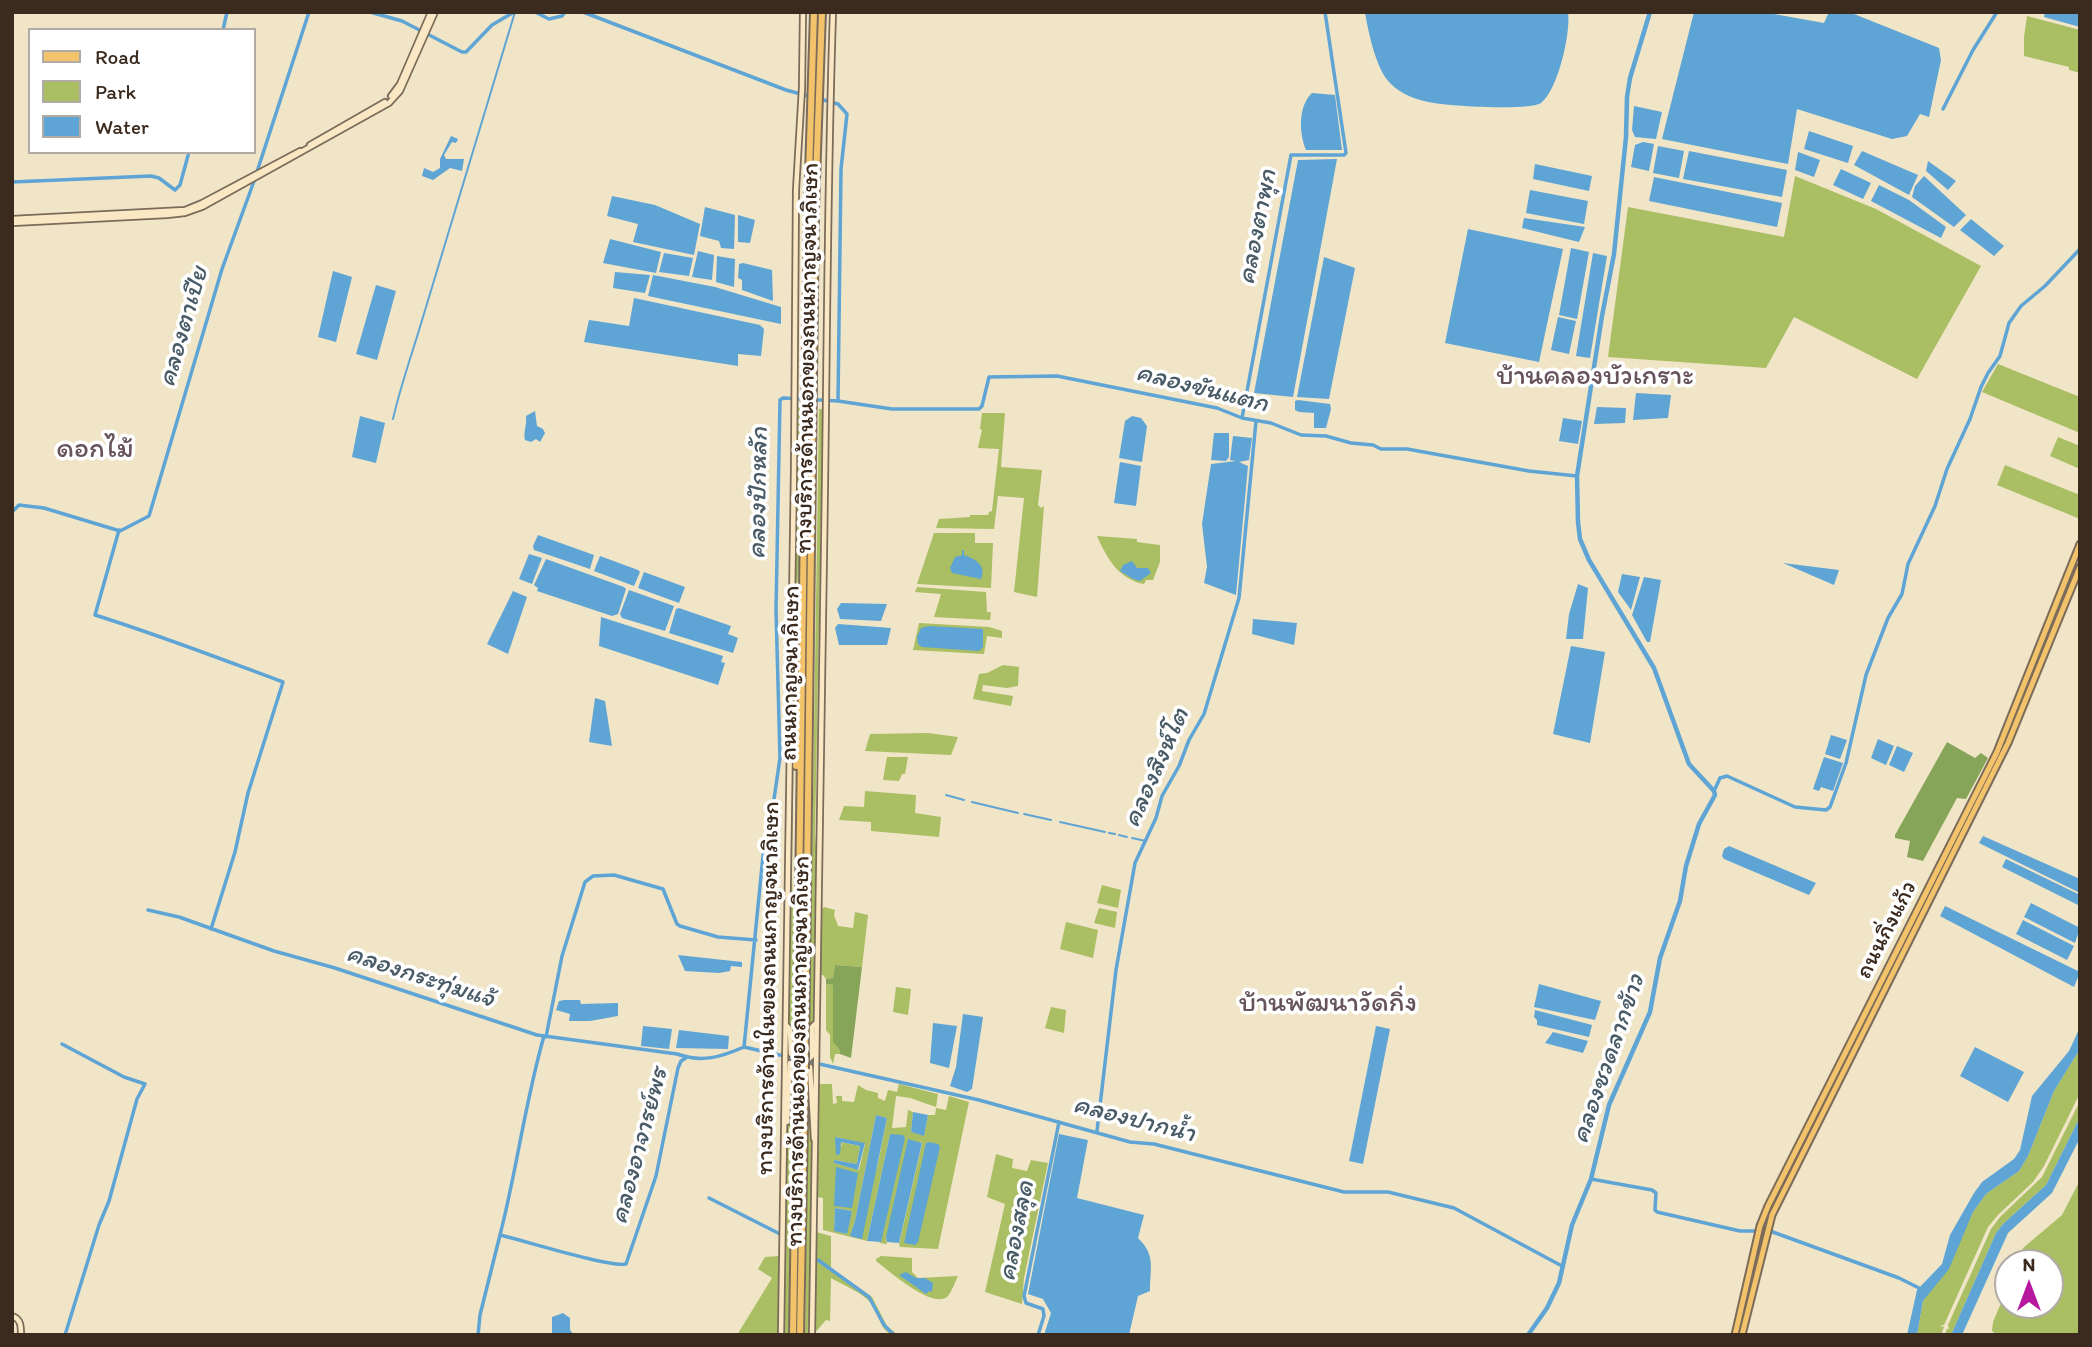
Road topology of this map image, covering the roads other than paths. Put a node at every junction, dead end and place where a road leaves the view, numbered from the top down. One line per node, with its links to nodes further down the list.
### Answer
1 (433, 12): 7 (main road)
2 (803, 12): 15 (main road, ทางบริการด้านในของถนนกาญจนาภิเษก)
3 (814, 12): 6 (highway, ถนนกาญจนาภิเษก)
4 (822, 12): 6 (highway, ถนนกาญจนาภิเษก)
5 (834, 12): 14 (main road, ทางบริการด้านนอกของถนนกาญจนาภิเษก)
6 (815, 90): 8 (highway, ถนนกาญจนาภิเษก); 8 (highway, ถนนกาญจนาภิเษก)
7 (12, 221)
8 (811, 395): 9 (highway, ถนนกาญจนาภิเษก)
9 (811, 408): 12 (highway, ถนนกาญจนาภิเษก); 16 (highway, ถนนกาญจนาภิเษก)
10 (2080, 544): 18 (main road, ถนนกิ่งแก้ว)
11 (2080, 567): 18 (main road, ถนนกิ่งแก้ว)
12 (802, 731): 13 (highway); 16 (highway, ถนนกาญจนาภิเษก)
13 (796, 766)
14 (816, 1023): 15 (main road); 19 (main road, ทางบริการด้านนอกของถนนกาญจนาภิเษก)
15 (786, 1025): 20 (main road, ทางบริการด้านในของถนนกาญจนาภิเษก)
16 (801, 1053): 17 (highway, ถนนกาญจนาภิเษก, bridge)
17 (801, 1068): 24 (highway, ถนนกาญจนาภิเษก); 25 (highway, ถนนกาญจนาภิเษก)
18 (1825, 1100): 27 (main road, ถนนกิ่งแก้ว); 28 (main road, ถนนกิ่งแก้ว)
19 (814, 1118): 20 (main road); 26 (main road, ทางบริการด้านนอกของถนนกาญจนาภิเษก)
20 (784, 1138): 23 (main road, ทางบริการด้านในของถนนกาญจนาภิเษก)
21 (13, 1316): 22 (main road)
22 (21, 1335)
23 (781, 1335)
24 (793, 1335)
25 (800, 1335)
26 (812, 1335)
27 (1735, 1335)
28 (1742, 1335)

